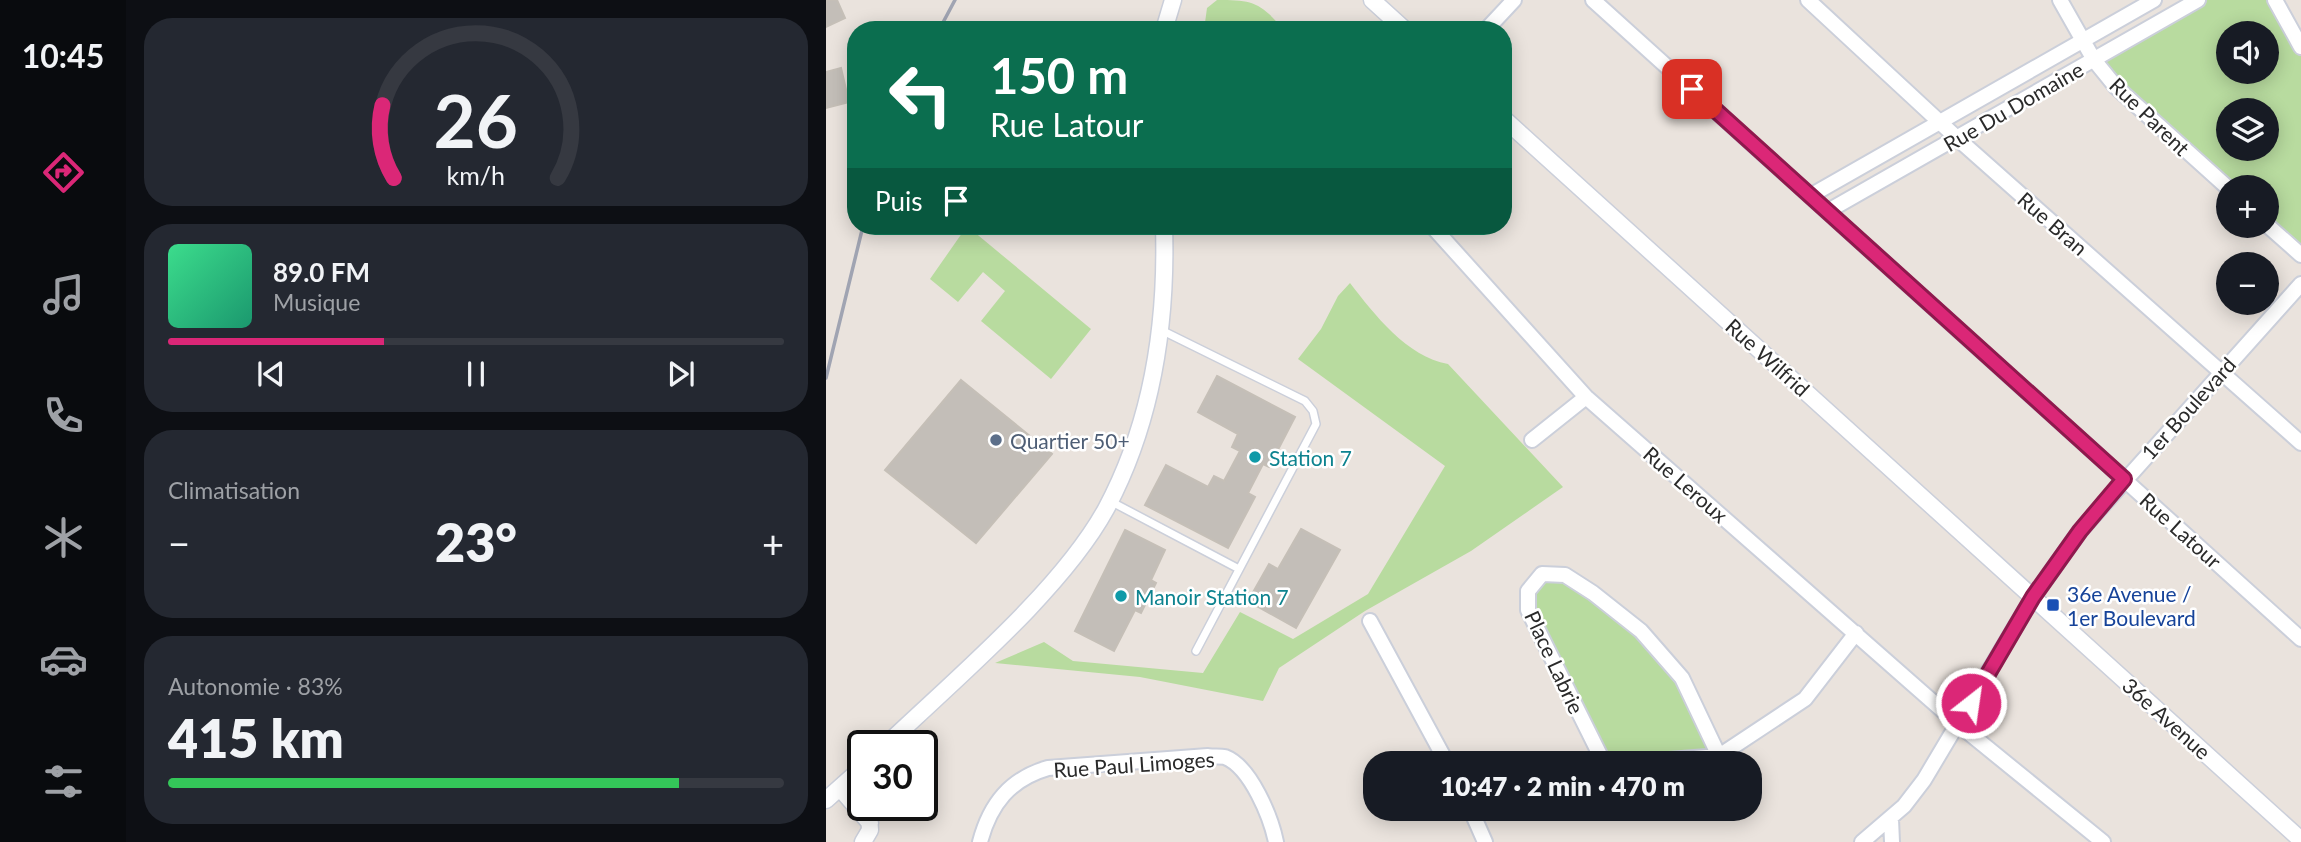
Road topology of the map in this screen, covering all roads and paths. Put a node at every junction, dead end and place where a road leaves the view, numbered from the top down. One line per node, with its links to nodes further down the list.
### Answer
1 (1173, 0): 10 (street)
2 (1373, 0): 11 (street)
3 (1514, 0): 12 (street)
4 (1593, 0): 20 (street, Rue Latour)
5 (1808, 0): 16 (street, Rue Bran)
6 (2060, 0): 13 (street, Rue Parent)
7 (2154, 0): 13 (street, Rue Du Domaine)
8 (2198, 0): 15 (street, Rue Du Domaine)
9 (2275, 0): 14 (street)
10 (1167, 21)
11 (1395, 21)
12 (1494, 21)
13 (2083, 41): 15 (street, Rue Parent); 16 (street, Rue Du Domaine)
14 (2301, 47)
15 (2094, 60): 18 (street, Rue Du Domaine); 19 (street, Rue Parent)
16 (1940, 123): 18 (street, Rue Bran); 20 (street, Rue Du Domaine)
17 (1512, 126): 35 (street, Rue Wilfrid)
18 (1958, 139): 21 (street, Rue Du Domaine); 28 (street, Rue Bran)
19 (2216, 177)
20 (1810, 195): 21 (street, Rue Latour)
21 (1828, 211): 32 (street, Rue Latour)
22 (1164, 235): 27 (street)
23 (1440, 235): 29 (street, Rue Leroux)
24 (2279, 235): 25 (street)
25 (2301, 255)
26 (2301, 284): 28 (street, 1er Boulevard)
27 (1161, 330): 33 (street); 34 (lane)
28 (2221, 371): 31 (street, Rue Bran); 32 (street, 1er Boulevard)
29 (1586, 397): 30 (street); 37 (street, Rue Leroux)
30 (1532, 440)
31 (2301, 443)
32 (2124, 479): 35 (street, 1er Boulevard); 38 (street, Rue Latour)
33 (1109, 501): 34 (lane); 41 (street)
34 (1240, 569): 39 (lane)
35 (2033, 597): 40 (street, 1er Boulevard); 52 (street, 36e Avenue)
36 (1370, 621): 42 (street)
37 (1856, 633): 40 (street, Rue Leroux); 45 (street)
38 (2301, 639)
39 (1196, 650)
40 (1958, 724): 49 (street, 1er Boulevard); 59 (street, Rue Leroux)
41 (901, 730)
42 (1440, 751)
43 (1598, 751): 44 (street, Place Labrie)
44 (1717, 751)
45 (1727, 751)
46 (847, 782): 47 (street)
47 (840, 788): 48 (street); 51 (street)
48 (826, 800)
49 (1891, 819): 57 (street, 1er Boulevard); 58 (street)
50 (1476, 821): 56 (street)
51 (870, 823): 53 (street)
52 (2301, 839)
53 (863, 842)
54 (979, 842): 55 (street, Rue Paul Limoges)
55 (1276, 842)
56 (1486, 842)
57 (1862, 842)
58 (1892, 842)
59 (2103, 842)

